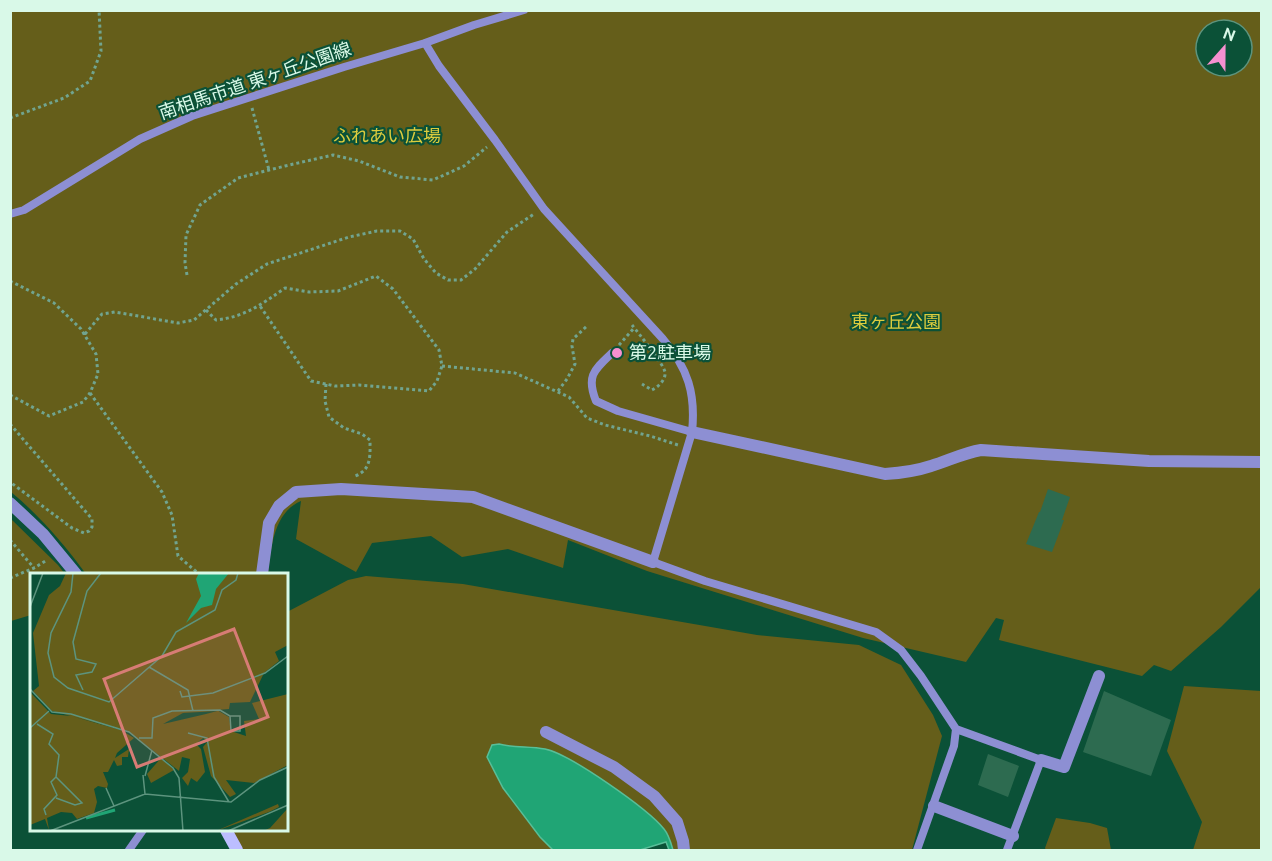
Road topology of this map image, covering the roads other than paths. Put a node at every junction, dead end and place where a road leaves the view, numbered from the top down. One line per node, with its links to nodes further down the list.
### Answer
1 (524, 10): 2 (lane, 南相馬市道 東ヶ丘公園線)
2 (425, 43): 3 (lane, 南相馬市道 東ヶ丘公園線); 5 (lane)
3 (10, 214)
4 (612, 353): 5 (lane)
5 (692, 432): 6 (street); 8 (lane)
6 (1262, 462)
7 (10, 503): 9 (street)
8 (653, 562): 10 (street); 12 (lane)
9 (75, 573)
10 (262, 573)
11 (1099, 676): 14 (street)
12 (956, 729): 14 (lane); 15 (lane)
13 (546, 732): 21 (street)
14 (1041, 760): 18 (lane)
15 (934, 806): 18 (street); 22 (lane)
16 (142, 831): 19 (lane)
17 (227, 831): 20 (street)
18 (1012, 836): 23 (lane)
19 (129, 850)
20 (237, 850)
21 (684, 850)
22 (917, 850)
23 (1007, 850)

